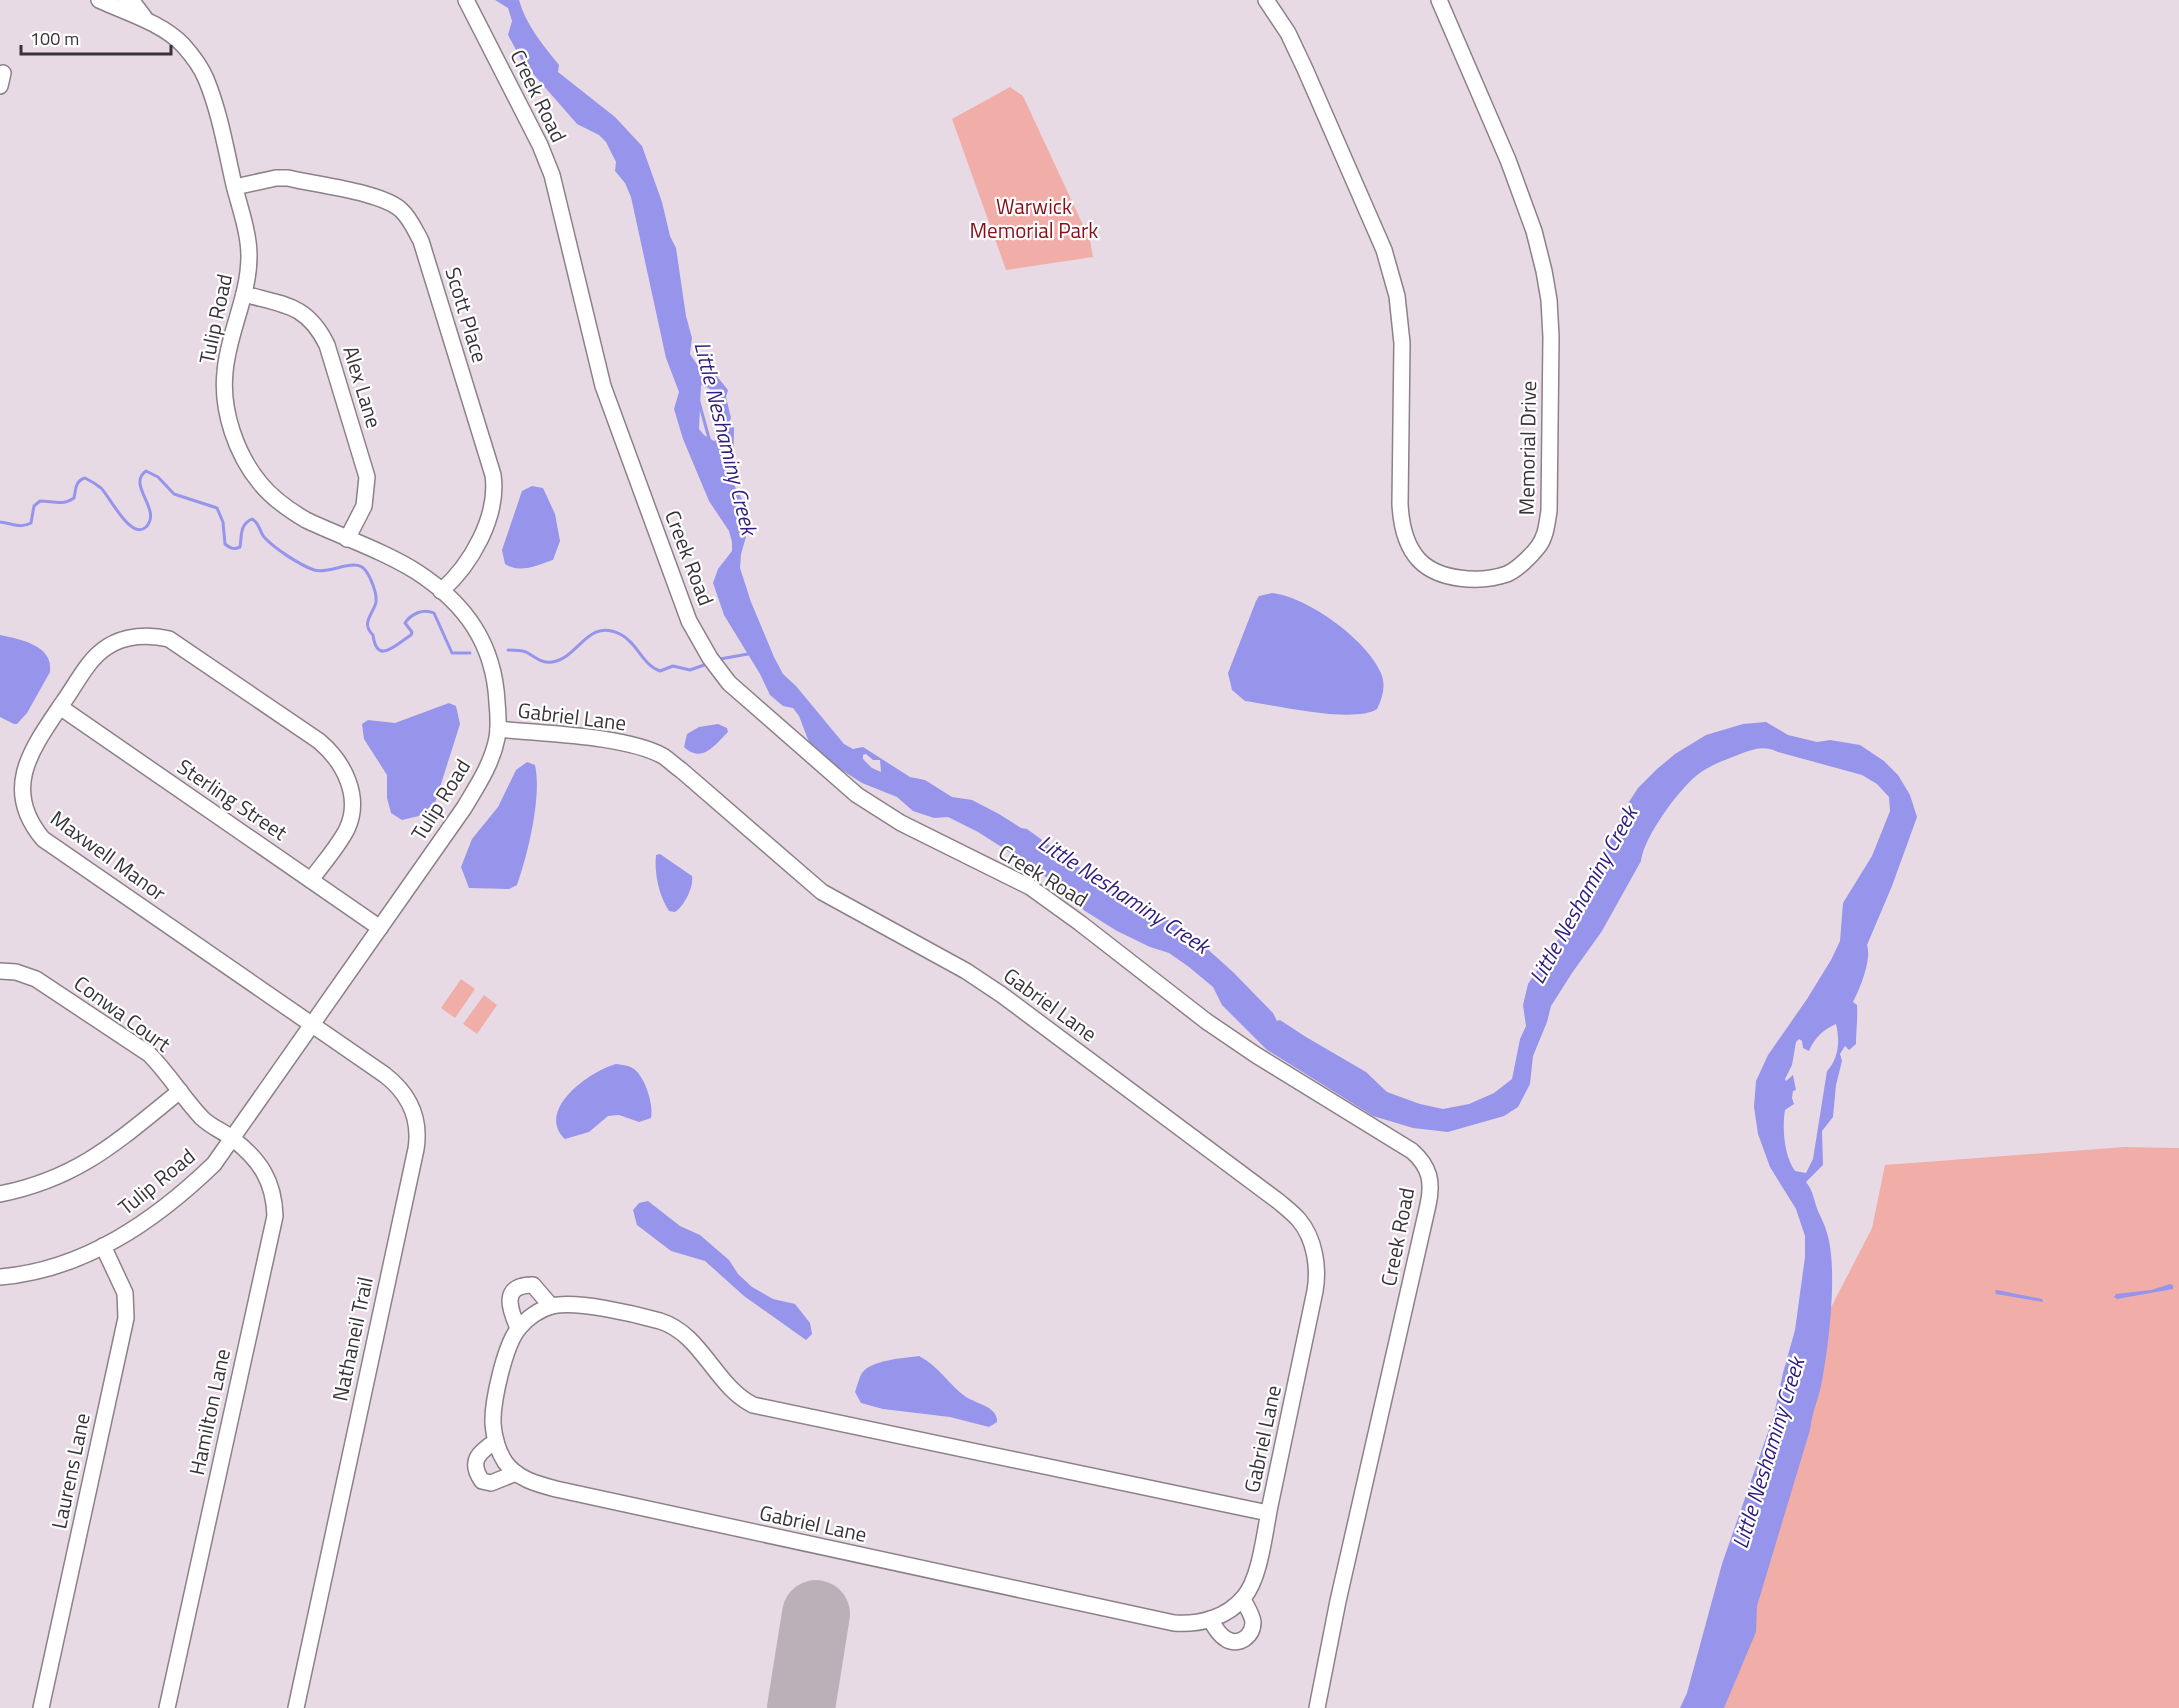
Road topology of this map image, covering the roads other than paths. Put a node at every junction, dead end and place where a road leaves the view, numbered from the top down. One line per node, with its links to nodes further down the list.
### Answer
1 (99, 0): 6 (street, Tulip Road)
2 (126, 0): 6 (street, Tulip Road)
3 (466, 0): 32 (street, Creek Road)
4 (1266, 0): 5 (street, Memorial Drive)
5 (1439, 0)
6 (148, 22): 7 (street, Tulip Road)
7 (235, 187): 8 (street, Tulip Road); 10 (street, Scott Place)
8 (244, 294): 9 (street, Tulip Road); 9 (street, Alex Lane)
9 (347, 539): 10 (street, Tulip Road)
10 (441, 591): 12 (street, Tulip Road)
11 (60, 707): 13 (street, Sterling Street); 13 (street, Maxwell Manor); 16 (street, Maxwell Manor)
12 (498, 729): 14 (street, Tulip Road); 26 (street, Gabriel Lane)
13 (311, 880): 14 (street, Sterling Street)
14 (380, 928): 16 (street, Tulip Road)
15 (0, 970): 17 (street, Conwa Court)
16 (312, 1025): 18 (street, Tulip Road); 31 (street, Nathaneil Trail)
17 (180, 1091): 18 (street, Conwa Court); 19 (street)
18 (232, 1138): 20 (street, Tulip Road); 30 (street, Hamilton Lane)
19 (0, 1194)
20 (104, 1246): 21 (street, Tulip Road); 29 (street, Laurens Lane)
21 (0, 1277)
22 (551, 1306): 23 (street, Gabriel Lane); 23 (street); 26 (street, Gabriel Lane)
23 (518, 1328): 24 (street, Gabriel Lane)
24 (496, 1440): 25 (street, Gabriel Lane); 25 (street)
25 (516, 1473): 28 (street, Gabriel Lane)
26 (1268, 1513): 27 (street, Gabriel Lane)
27 (1243, 1599): 28 (street, Gabriel Lane); 28 (street)
28 (1210, 1619)
29 (41, 1708)
30 (167, 1708)
31 (296, 1708)
32 (1317, 1708)

